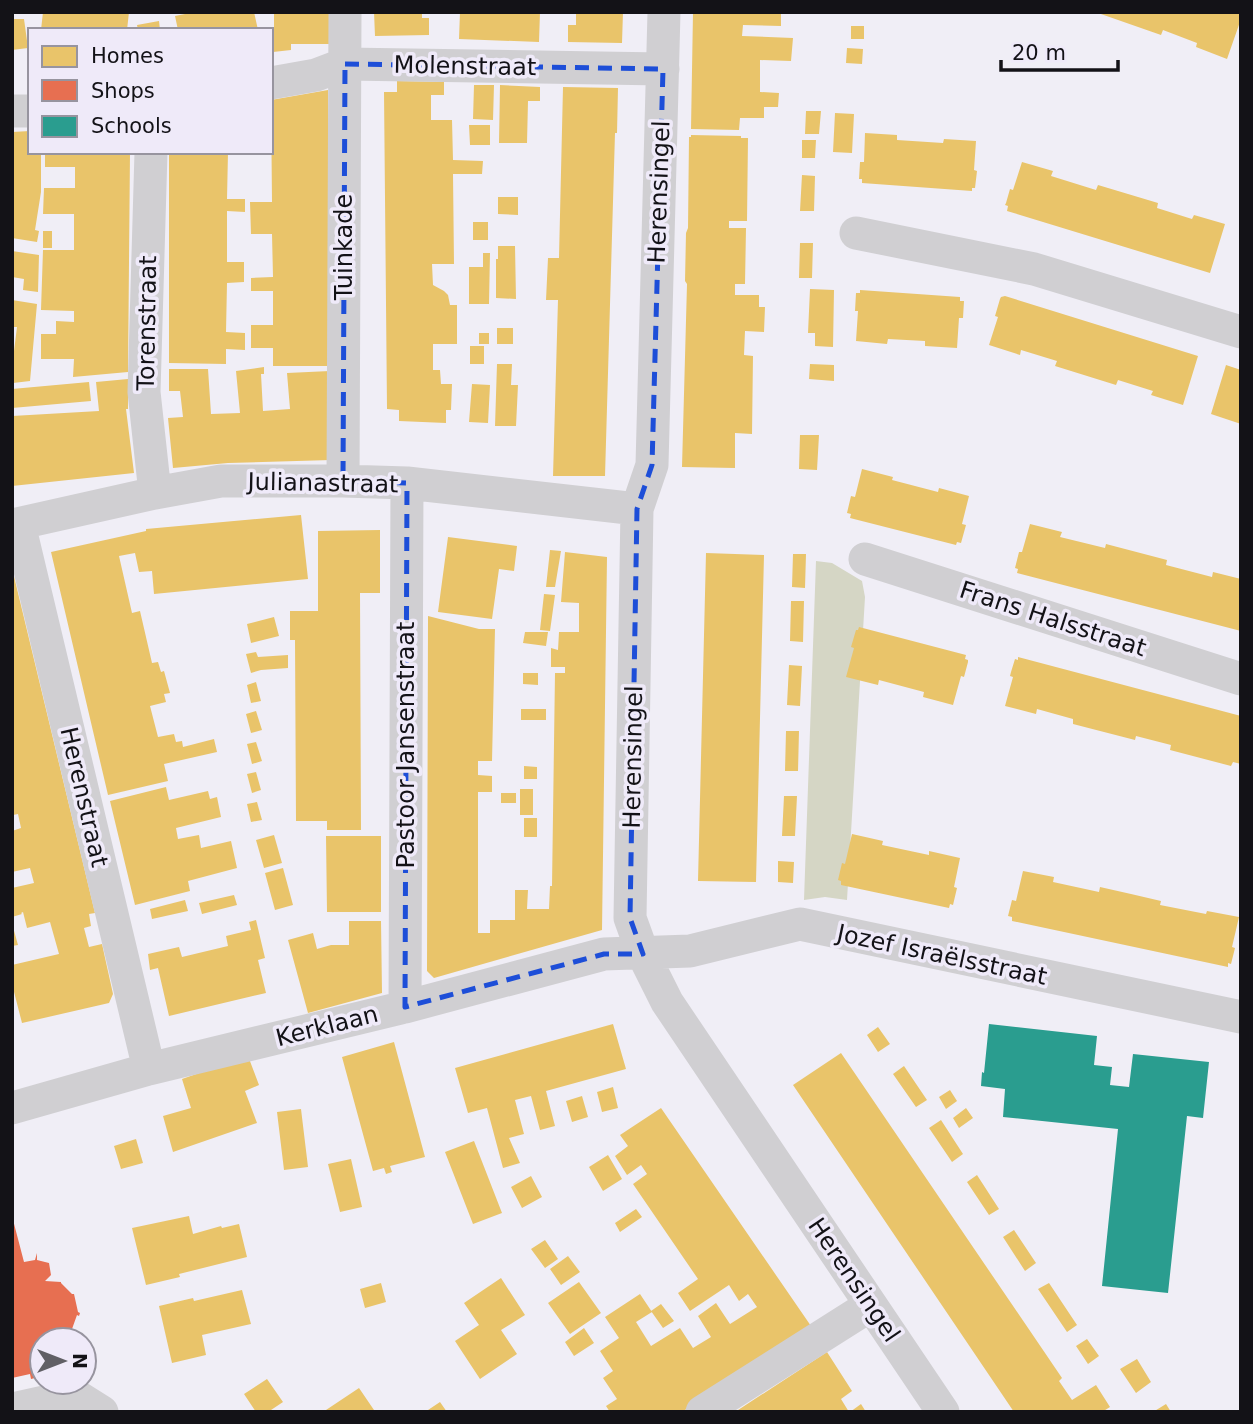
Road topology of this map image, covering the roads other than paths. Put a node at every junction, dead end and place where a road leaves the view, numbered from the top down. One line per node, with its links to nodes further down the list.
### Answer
1 (345, 12): 3 (street, Tuinkade)
2 (663, 12): 4 (street, Herensingel)
3 (345, 64): 4 (street, Molenstraat); 5 (street, Molenstraat); 9 (street, Tuinkade)
4 (663, 69): 12 (street, Herensingel)
5 (273, 83)
6 (151, 154): 11 (street, Torenstraat)
7 (856, 233): 8 (street)
8 (1241, 332)
9 (343, 481): 10 (street, Julianastraat); 11 (street, Julianastraat)
10 (407, 483): 12 (street, Julianastraat); 17 (street, Pastoor Jansenstraat)
11 (155, 493): 13 (street, Julianastraat)
12 (637, 509): 16 (street, Herensingel)
13 (16, 524): 19 (street, Herenstraat)
14 (865, 559): 15 (street, Frans Halsstraat)
15 (1241, 679)
16 (643, 954): 17 (street, Kerklaan); 18 (street, Jozef Israëlsstraat); 21 (street, Herensingel)
17 (405, 1007): 19 (street, Kerklaan)
18 (1241, 1017)
19 (149, 1069): 20 (street, Kerklaan)
20 (12, 1108)
21 (871, 1305): 24 (street); 25 (street, Herensingel)
22 (29, 1408): 23 (street)
23 (102, 1412)
24 (702, 1412)
25 (943, 1412)

